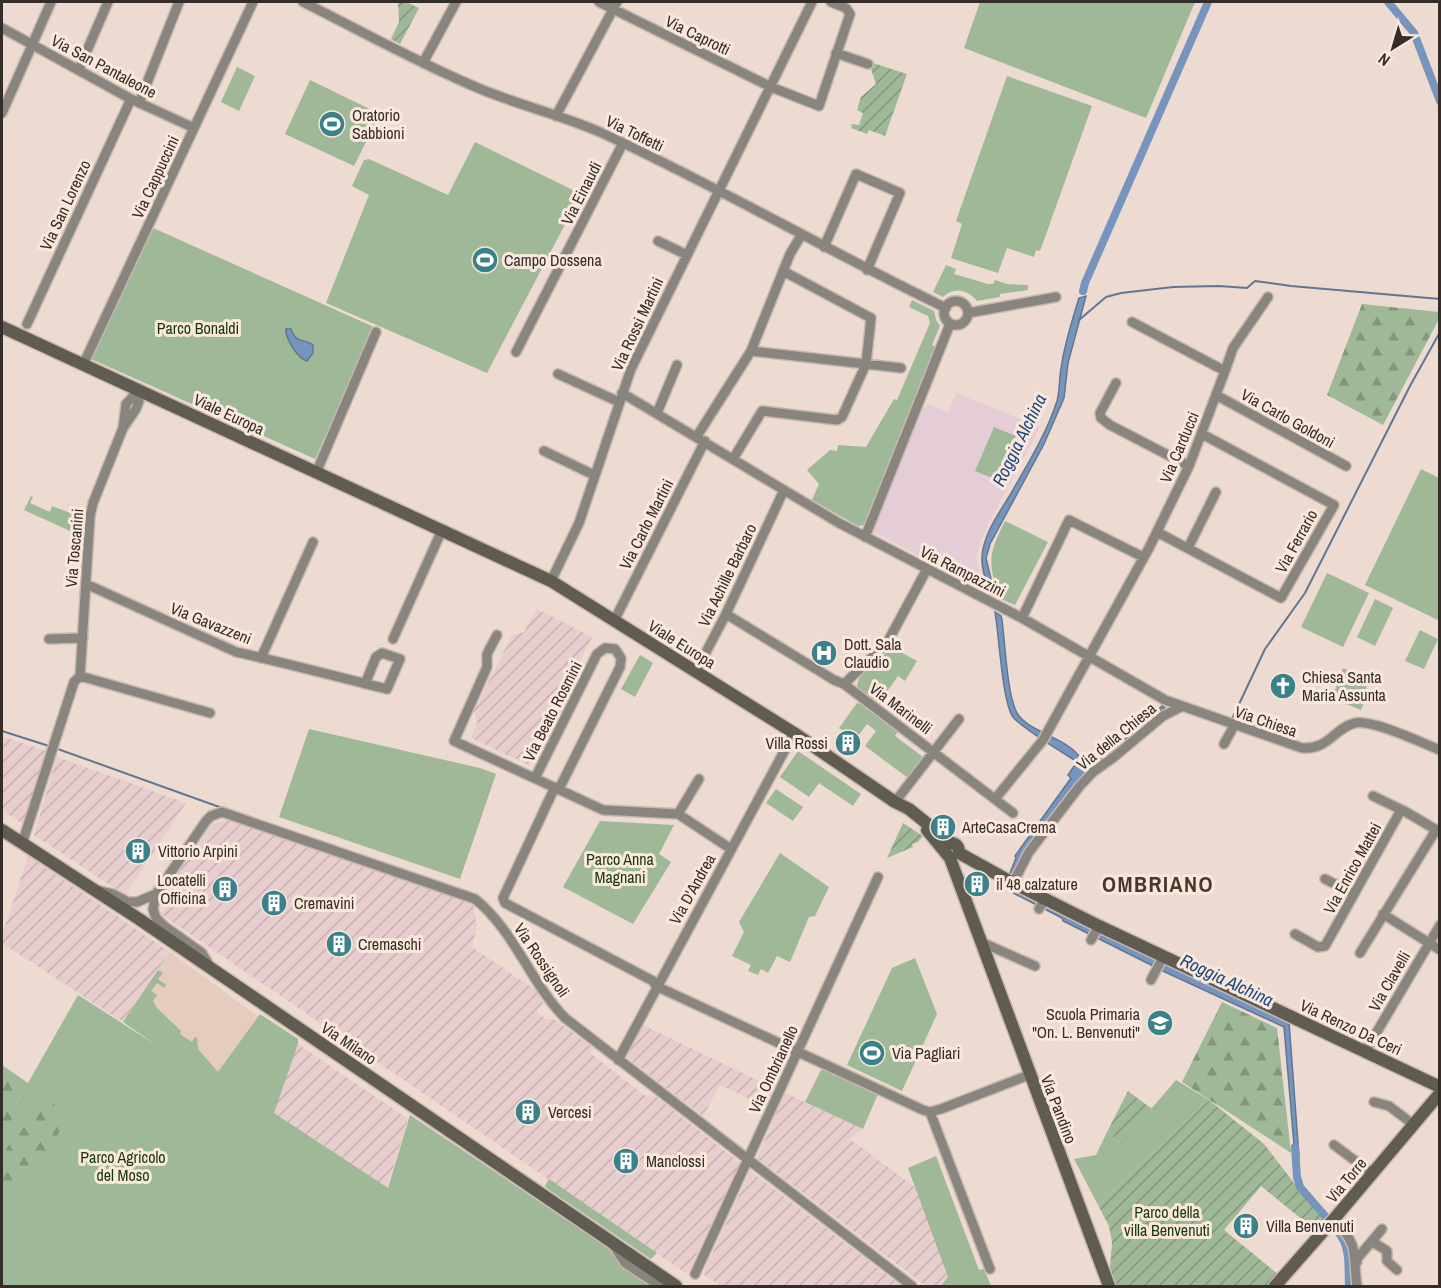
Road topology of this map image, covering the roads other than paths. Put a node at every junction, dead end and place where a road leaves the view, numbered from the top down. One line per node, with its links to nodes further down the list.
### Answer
1 (51, 2): 12 (street)
2 (108, 2): 16 (street)
3 (179, 2): 18 (street, Via San Lorenzo)
4 (253, 2): 21 (street, Via Cappuccini)
5 (303, 2): 14 (street, Via Toffetti)
6 (456, 2): 14 (street)
7 (599, 2): 10 (street, Via Caprotti)
8 (812, 2): 17 (street, Via Rossi Martini)
9 (831, 2): 13 (street)
10 (614, 5): 17 (street, Via Caprotti); 20 (street)
11 (2, 28): 12 (street, Via San Pantaleone)
12 (33, 45): 16 (street, Via San Pantaleone); 19 (street)
13 (836, 53): 15 (street); 17 (street)
14 (423, 63): 20 (street, Via Toffetti)
15 (868, 64)
16 (79, 69): 18 (street, Via San Pantaleone)
17 (771, 87): 23 (street, Via Rossi Martini)
18 (135, 101): 21 (street, Via San Pantaleone); 35 (street, Via San Lorenzo)
19 (2, 113)
20 (556, 116): 22 (street, Via Toffetti)
21 (194, 128): 42 (street, Via Cappuccini)
22 (623, 143): 23 (street, Via Toffetti); 40 (street, Via Einaudi)
23 (719, 190): 24 (street, Via Toffetti); 27 (street, Via Rossi Martini)
24 (802, 234): 26 (street, Via Toffetti); 29 (street, Via Carlo Martini)
25 (658, 241): 27 (street)
26 (824, 247): 28 (street, Via Toffetti); 28 (street)
27 (687, 255): 50 (street, Via Rossi Martini)
28 (867, 270): 32 (street, Via Toffetti)
29 (783, 271): 39 (street, Via Carlo Martini); 41 (street)
30 (1056, 297): 33 (street, Via Toffetti)
31 (1268, 297): 45 (street, Via Carducci)
32 (946, 308): 33 (street, Via Toffetti); 36 (street)
33 (968, 313): 36 (street, Via Toffetti)
34 (1132, 322): 45 (street)
35 (27, 324)
36 (950, 324): 64 (street)
37 (2, 327): 42 (street, Viale Europa)
38 (376, 332): 58 (street)
39 (751, 351): 41 (street); 53 (street, Via Carlo Martini)
40 (516, 352)
41 (866, 364): 44 (street); 55 (street)
42 (83, 365): 48 (street, Viale Europa)
43 (677, 365): 51 (street)
44 (901, 368)
45 (1225, 371): 49 (street, Via Carducci)
46 (558, 374): 50 (street, Via Rampazzini)
47 (1116, 383): 56 (street)
48 (138, 391): 58 (street, Viale Europa); 70 (street, Via Toscanini)
49 (1216, 395): 52 (street, Via Carducci); 57 (street, Via Carlo Goldoni)
50 (621, 397): 51 (street, Via Rampazzini); 59 (street, Via Rossi Martini)
51 (657, 413): 53 (street, Via Rampazzini)
52 (1202, 434): 56 (street, Via Carducci); 66 (street, Via Ferrario)
53 (701, 439): 55 (street, Via Rampazzini); 73 (street, Via Carlo Martini)
54 (544, 451): 59 (street)
55 (733, 459): 60 (street, Via Rampazzini)
56 (1189, 466): 63 (street, Via Carducci)
57 (1346, 466)
58 (316, 473): 62 (street, Viale Europa)
59 (594, 475): 69 (street, Via Rossi Martini)
60 (784, 490): 64 (street, Via Rampazzini); 71 (street, Via Achille Barbaro)
61 (1216, 492): 66 (street)
62 (442, 530): 69 (street, Viale Europa); 77 (street)
63 (1157, 532): 66 (street, Via Ferrario); 67 (street)
64 (865, 537): 68 (street, Via Rampazzini)
65 (313, 542): 79 (street)
66 (1188, 548)
67 (1143, 558): 72 (street); 78 (street)
68 (927, 569): 72 (street, Via Rampazzini); 83 (street)
69 (551, 581): 73 (street, Viale Europa)
70 (86, 584): 75 (street, Via Toscanini); 79 (street, Via Gavazzeni)
71 (726, 614): 80 (street, Via Achille Barbaro); 83 (street, Via Marinelli)
72 (1022, 618): 78 (street, Via Rampazzini)
73 (614, 621): 80 (street, Viale Europa)
74 (497, 635): 94 (street)
75 (83, 638): 76 (street); 81 (street, Via Toscanini)
76 (49, 639)
77 (393, 639)
78 (1089, 657): 84 (street, Via Rampazzini); 98 (street)
79 (261, 658): 82 (street, Via Gavazzeni)
80 (696, 671): 88 (street, Viale Europa)
81 (80, 676): 85 (street); 105 (street, Via Toscanini)
82 (365, 684)
83 (844, 684): 91 (street, Via Marinelli)
84 (1181, 707): 87 (street, Via Chiesa); 93 (street, Via della Chiesa)
85 (210, 713)
86 (959, 719): 91 (street, Via Marinelli)
87 (1234, 726): 89 (street); 90 (street, Via Chiesa)
88 (794, 733): 99 (street, Viale Europa); 106 (street, Via D'Andrea)
89 (1224, 744)
90 (1439, 748)
91 (934, 752): 98 (street, Via Marinelli); 99 (street)
92 (1086, 762): 93 (street)
93 (1093, 772): 110 (street, Via della Chiesa)
94 (535, 778): 96 (street); 96 (street, Via Beato Rosmini)
95 (699, 779): 102 (street)
96 (557, 788): 102 (street); 128 (street)
97 (1373, 796): 100 (street)
98 (995, 799): 101 (street, Via Marinelli)
99 (895, 802): 107 (street, Viale Europa)
100 (1401, 810): 104 (street, Via Enrico Mattei); 112 (street, Via Enrico Mattei)
101 (1013, 813)
102 (678, 814): 106 (street)
103 (2, 830): 105 (street, Via Milano)
104 (1438, 831): 114 (street)
105 (22, 843): 111 (street, Via Milano)
106 (731, 849): 128 (street, Via D'Andrea)
107 (951, 851): 110 (street, Via Renzo Da Ceri); 120 (street, Via Pandino)
108 (878, 877): 129 (street, Via Ombrianello)
109 (1325, 879): 112 (street)
110 (1013, 883): 117 (street, Via Renzo Da Ceri)
111 (94, 890): 113 (street); 115 (street, Via Milano)
112 (1354, 894): 118 (street, Via Enrico Mattei)
113 (153, 898): 115 (street, Via Rossignoli); 126 (street); 131 (street, Via Rossignoli)
114 (1383, 915): 121 (street); 123 (street)
115 (139, 920): 126 (street, Via Milano)
116 (1440, 924): 121 (street, Via Clavelli)
117 (1099, 926): 119 (street); 124 (street, Via Renzo Da Ceri)
118 (1295, 934)
119 (1091, 940)
120 (981, 942): 125 (street); 132 (street, Via Pandino)
121 (1428, 943): 122 (street); 130 (street, Via Clavelli)
122 (1440, 950)
123 (1360, 953)
124 (1160, 962): 127 (street); 130 (street, Via Renzo Da Ceri)
125 (1035, 966)
126 (212, 969): 143 (street, Via Milano)
127 (1151, 980)
128 (656, 986): 129 (street); 131 (street, Via D'Andrea)
129 (797, 1052): 136 (street); 139 (street, Via Ombrianello)
130 (1365, 1052): 133 (street, Via Renzo Da Ceri)
131 (618, 1060): 139 (street, Via Rossignoli)
132 (1029, 1075): 136 (street); 151 (street, Via Pandino)
133 (1440, 1087)
134 (1440, 1093): 137 (street, Via Torre)
135 (1374, 1102): 137 (street)
136 (930, 1112): 145 (street)
137 (1414, 1125): 140 (street, Via Torre)
138 (1334, 1145): 140 (street)
139 (748, 1159): 147 (street, Via Ombrianello); 150 (street, Via Rossignoli)
140 (1373, 1174): 141 (street, Via Torre)
141 (1334, 1220): 152 (street, Via Torre); 153 (street)
142 (1382, 1229): 144 (street)
143 (611, 1242): 148 (street); 149 (street, Via Milano)
144 (1373, 1242): 146 (street); 153 (street)
145 (990, 1269)
146 (1397, 1270)
147 (695, 1274)
148 (660, 1287)
149 (676, 1287)
150 (912, 1287)
151 (1109, 1287)
152 (1275, 1287)
153 (1359, 1287)

